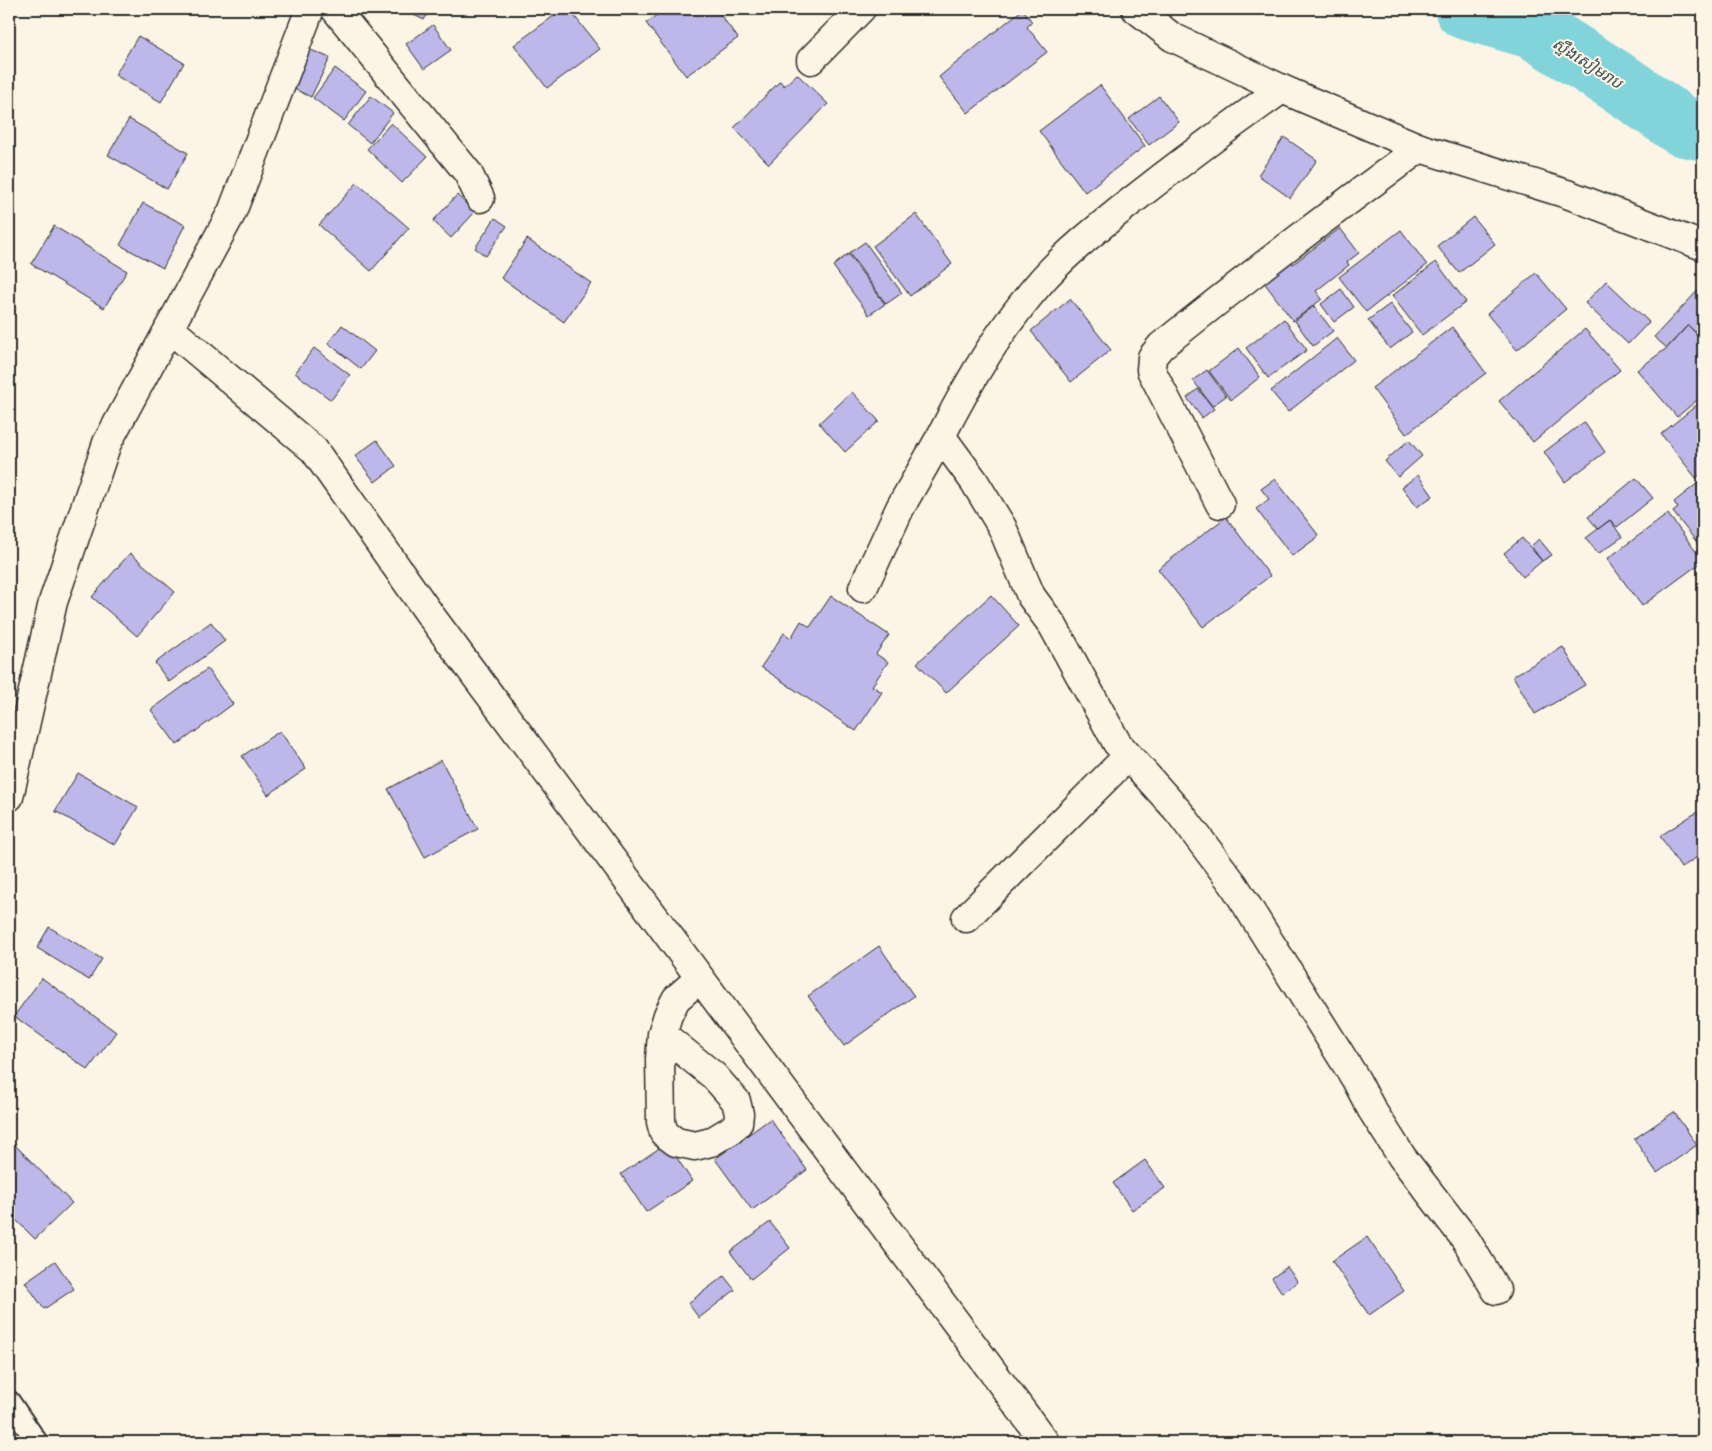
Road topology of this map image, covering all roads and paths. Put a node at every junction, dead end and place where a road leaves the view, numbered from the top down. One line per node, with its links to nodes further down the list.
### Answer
1 (310, 9): 10 (street)
2 (336, 9): 8 (street)
3 (861, 9): 5 (street)
4 (1136, 9): 6 (street)
5 (812, 60)
6 (1282, 88): 7 (street); 11 (street)
7 (1420, 148): 9 (street); 12 (street)
8 (480, 198)
9 (1703, 246)
10 (168, 328): 15 (street); 17 (street)
11 (941, 436): 13 (street); 14 (street)
12 (1220, 504)
13 (863, 588)
14 (1128, 756): 16 (street); 19 (street)
15 (9, 797)
16 (966, 918)
17 (700, 978): 18 (street); 22 (street)
18 (662, 1034)
19 (1496, 1290)
20 (9, 1401): 21 (lane)
21 (37, 1442)
22 (1045, 1442)

